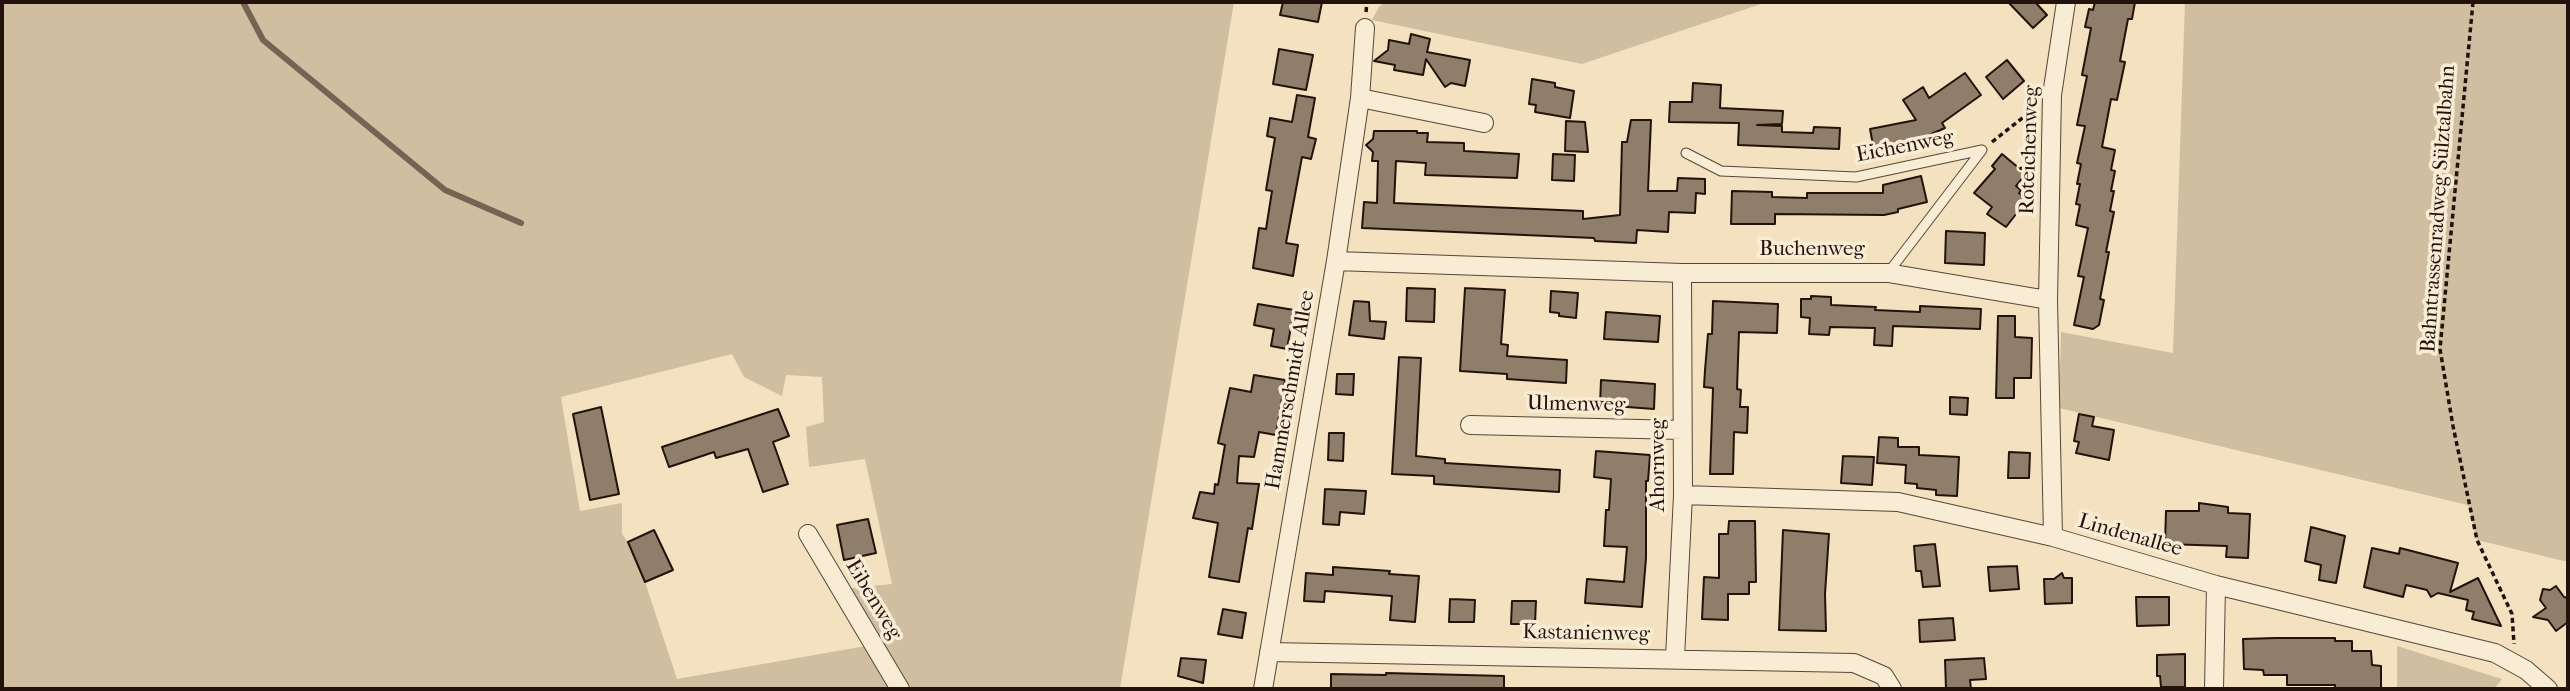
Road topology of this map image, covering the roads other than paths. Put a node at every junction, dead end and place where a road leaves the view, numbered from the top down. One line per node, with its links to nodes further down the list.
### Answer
1 (2066, 2): 9 (street, Roteichenweg)
2 (1365, 28): 3 (street, Hammerschmidt Allee)
3 (1360, 98): 4 (street); 6 (street, Hammerschmidt Allee)
4 (1484, 123)
5 (1686, 153): 8 (lane, Eichenweg)
6 (1336, 261): 7 (street, Buchenweg); 16 (street, Hammerschmidt Allee)
7 (1682, 273): 8 (street, Buchenweg); 11 (street, Ahornweg)
8 (1888, 273): 9 (street, Buchenweg)
9 (2048, 300): 14 (street)
10 (1470, 425): 11 (street, Ulmenweg)
11 (1682, 430): 12 (street, Ahornweg)
12 (1682, 495): 14 (street, Lindenallee); 17 (street, Ahornweg)
13 (808, 534): 18 (street, Eibenweg)
14 (2053, 537): 15 (street, Lindenallee)
15 (2216, 585): 21 (street); 22 (street, Lindenallee)
16 (1269, 652): 17 (street, Kastanienweg); 19 (street, Hammerschmidt Allee)
17 (1675, 658): 20 (street, Kastanienweg)
18 (900, 689)
19 (1263, 689)
20 (1892, 689)
21 (2214, 689)
22 (2548, 689)

